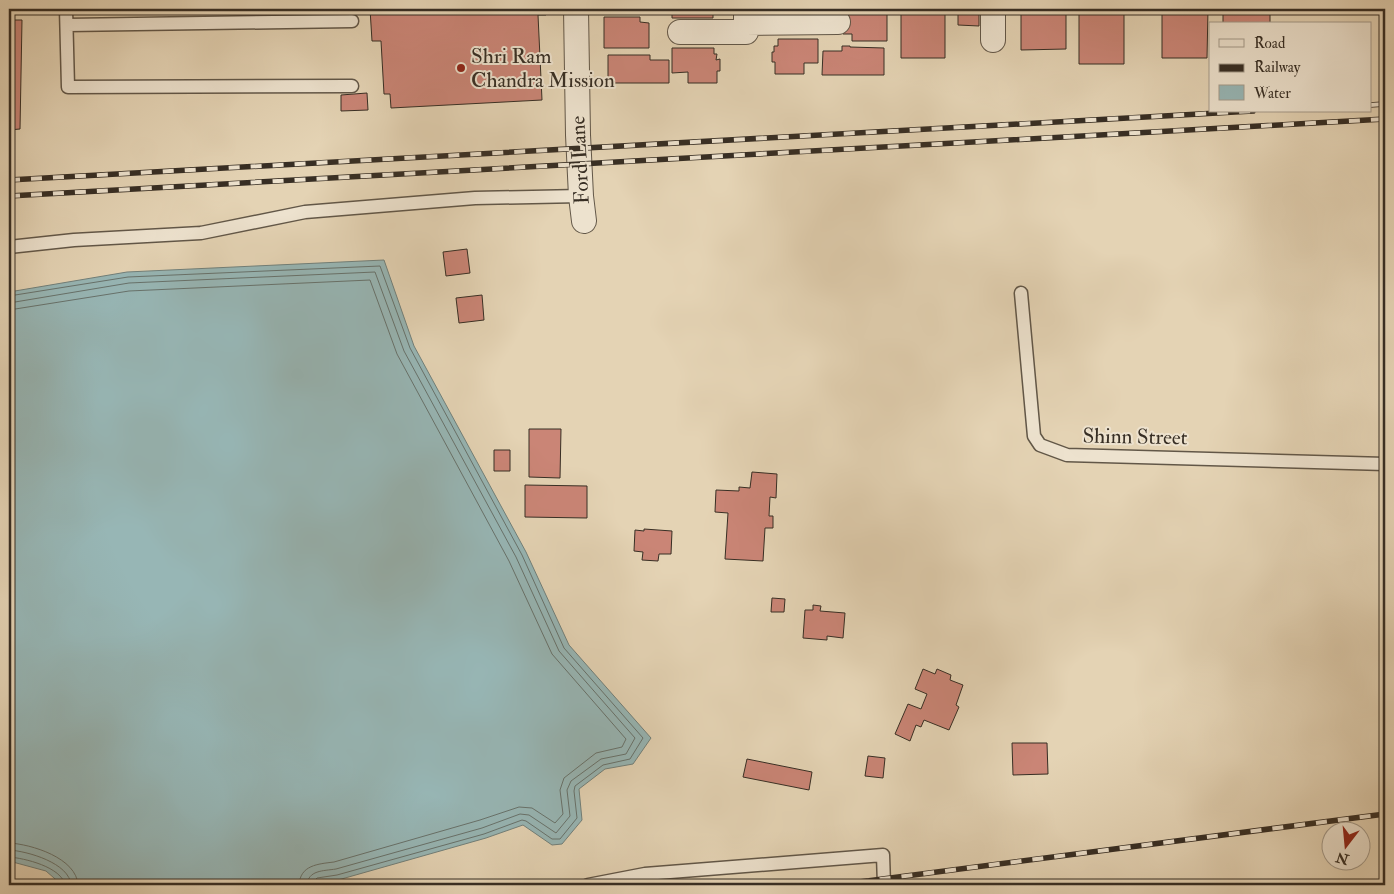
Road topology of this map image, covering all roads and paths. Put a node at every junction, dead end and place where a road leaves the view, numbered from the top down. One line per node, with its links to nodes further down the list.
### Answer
1 (66, 9): 7 (lane)
2 (576, 9): 11 (street, Ford Lane)
3 (994, 9): 9 (street)
4 (352, 21): 7 (lane)
5 (746, 21): 6 (street); 8 (street)
6 (838, 22)
7 (66, 25): 10 (lane)
8 (680, 32)
9 (993, 40)
10 (352, 86)
11 (581, 196): 12 (street, Ford Lane); 13 (lane)
12 (584, 222)
13 (9, 247)
14 (1021, 293): 15 (lane, Shinn Street)
15 (1385, 464)
16 (588, 885): 17 (lane)
17 (884, 885)

